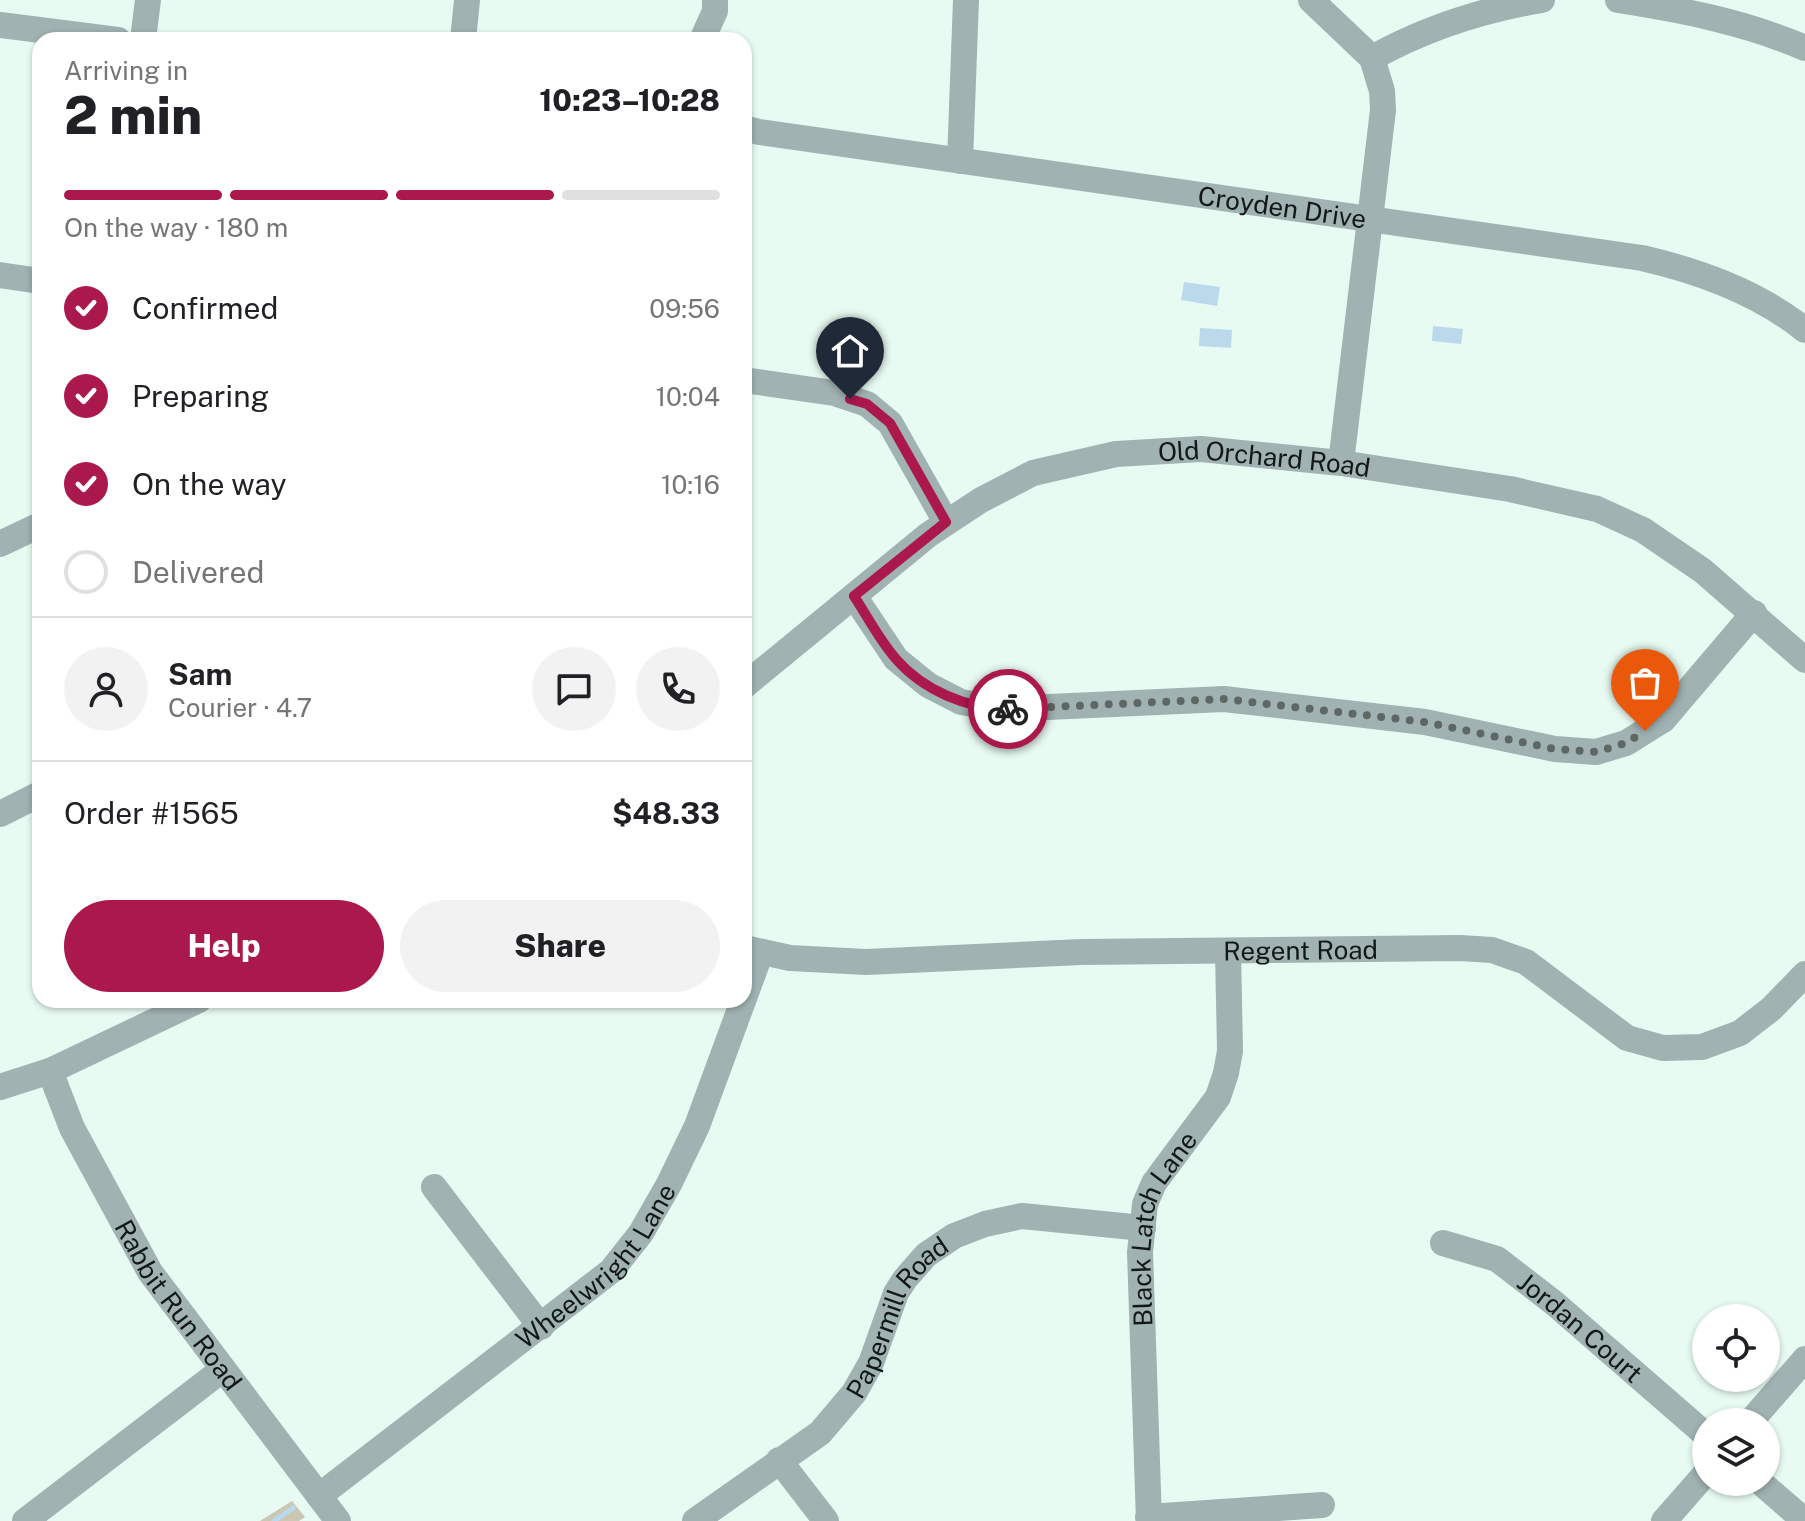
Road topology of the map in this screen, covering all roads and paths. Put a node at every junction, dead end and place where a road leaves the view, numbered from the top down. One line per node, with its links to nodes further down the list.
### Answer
1 (148, 0): 10 (street)
2 (467, 0): 11 (street)
3 (715, 0): 12 (street)
4 (966, 0): 16 (street)
5 (1311, 0): 14 (street)
6 (1542, 0): 14 (street)
7 (1618, 0): 13 (street)
8 (0, 25): 9 (street)
9 (55, 32)
10 (144, 32)
11 (464, 32)
12 (706, 32)
13 (1805, 48)
14 (1372, 58): 17 (street)
15 (752, 130): 16 (street, Croyden Drive)
16 (960, 161): 17 (street, Croyden Drive)
17 (1372, 219): 20 (street, Croyden Drive); 22 (street)
18 (0, 275): 19 (street)
19 (32, 280)
20 (1805, 330)
21 (752, 381): 23 (street)
22 (1341, 463): 23 (street, Old Orchard Road); 27 (street, Old Orchard Road)
23 (946, 522): 26 (street, Old Orchard Road)
24 (32, 529): 25 (street)
25 (0, 544)
26 (854, 596): 27 (street); 29 (street, Old Orchard Road)
27 (1754, 613): 28 (street, Old Orchard Road)
28 (1805, 660)
29 (752, 679)
30 (32, 798): 31 (street)
31 (0, 814)
32 (752, 950): 33 (street, Regent Road)
33 (1228, 951): 34 (street, Regent Road); 40 (street, Black Latch Lane)
34 (1805, 974)
35 (182, 1008): 37 (street)
36 (734, 1008): 42 (street, Wheelwright Lane)
37 (50, 1071): 38 (street); 44 (street, Rabbit Run Road)
38 (0, 1087)
39 (434, 1187): 42 (street)
40 (1143, 1228): 47 (street, Papermill Road); 52 (street, Black Latch Lane)
41 (1443, 1243): 46 (street, Jordan Court)
42 (541, 1327): 49 (street, Wheelwright Lane)
43 (1805, 1359): 45 (street)
44 (222, 1370): 49 (street, Rabbit Run Road); 53 (street)
45 (1762, 1408)
46 (1692, 1423)
47 (779, 1460): 55 (street, Papermill Road); 56 (street)
48 (1692, 1489): 57 (street)
49 (319, 1496): 54 (street, Rabbit Run Road)
50 (1776, 1496): 58 (street)
51 (1322, 1505): 52 (street)
52 (1148, 1519)
53 (25, 1521)
54 (338, 1521)
55 (695, 1521)
56 (826, 1521)
57 (1664, 1521)
58 (1805, 1521)

